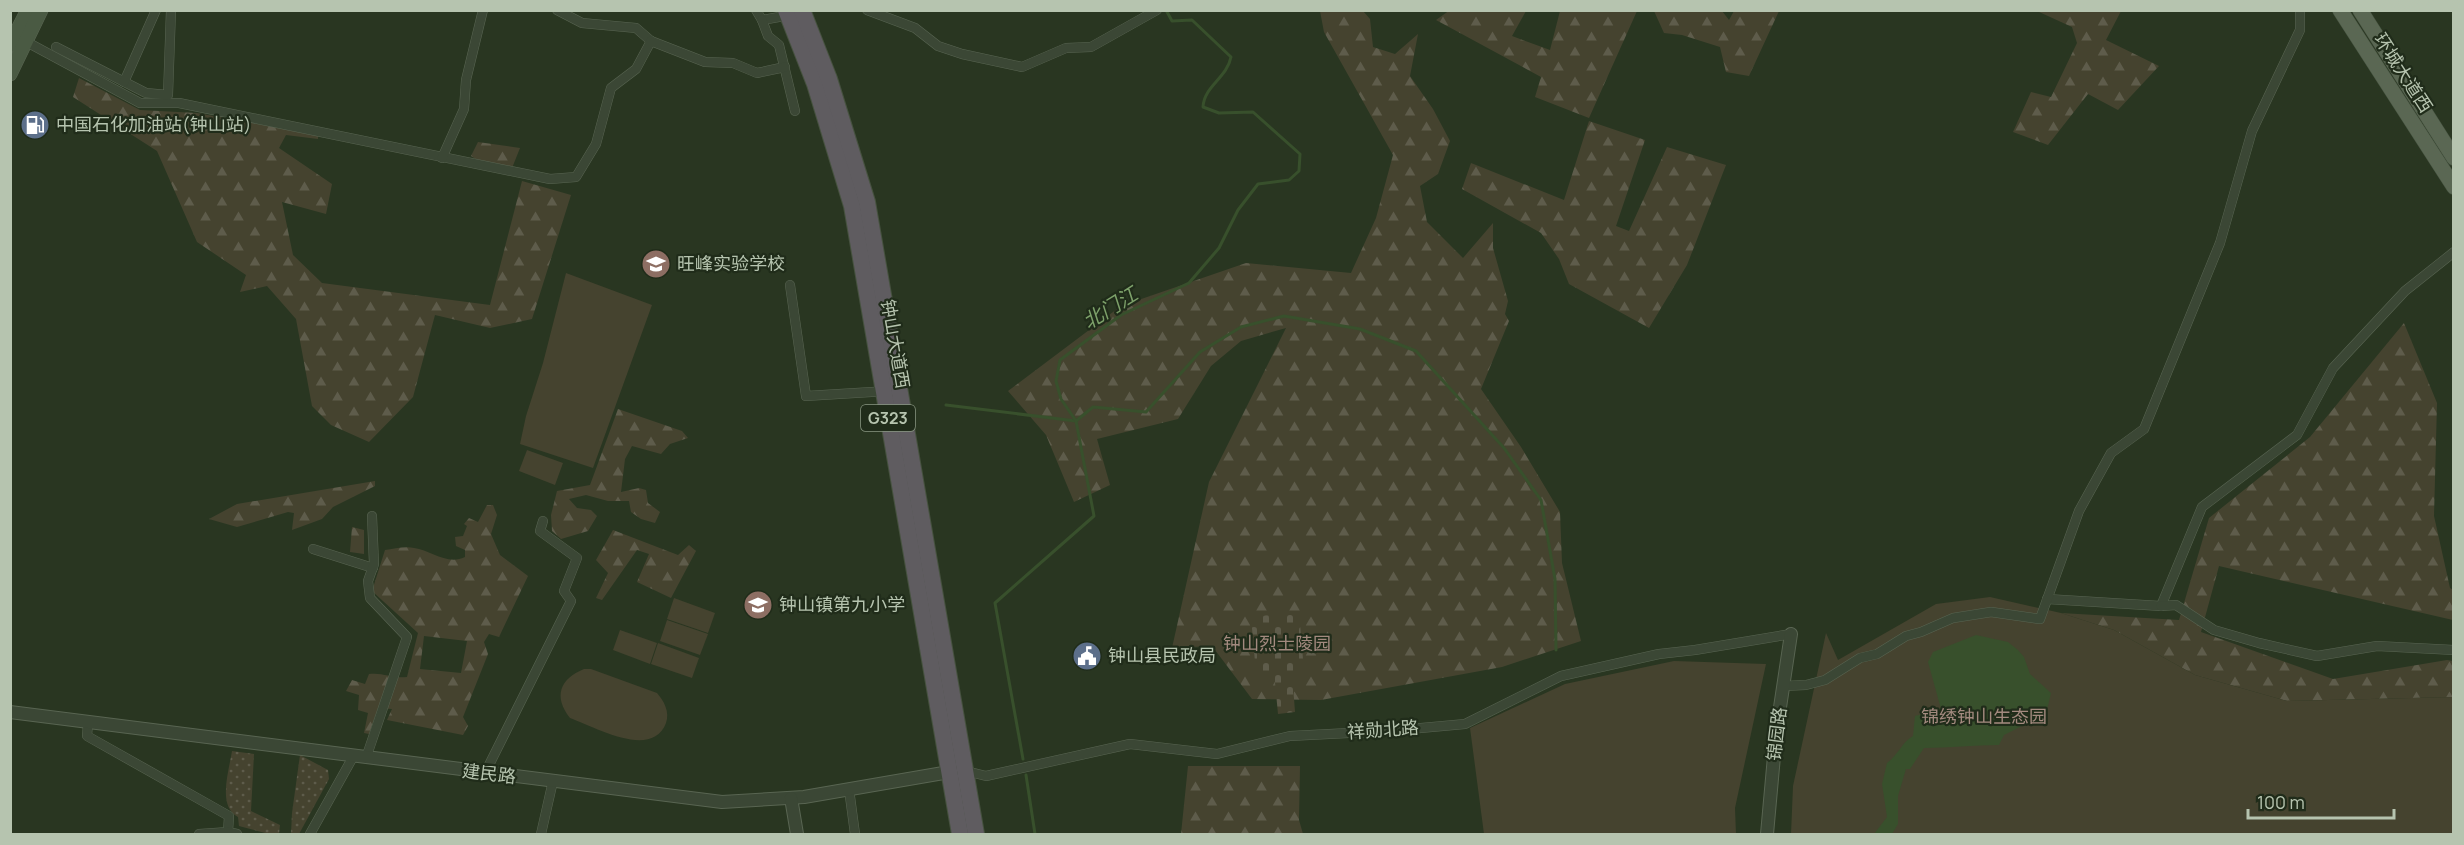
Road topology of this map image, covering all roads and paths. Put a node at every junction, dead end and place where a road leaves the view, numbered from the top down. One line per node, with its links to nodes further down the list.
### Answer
1 (28, 10): 15 (main road)
2 (41, 10): 15 (main road)
3 (157, 10): 13 (street); 20 (street)
4 (483, 10): 22 (street)
5 (557, 10): 16 (street)
6 (756, 10): 14 (street)
7 (867, 10): 11 (street)
8 (2300, 10): 32 (street)
9 (2340, 10): 24 (main road, 环城大道西)
10 (2360, 10): 23 (main road, 环城大道西)
11 (1157, 11)
12 (796, 12): 14 (street); 27 (highway, 钟山大道西 / G323)
13 (171, 14): 20 (street)
14 (762, 20): 18 (street)
15 (15, 39): 19 (main road); 22 (street)
16 (651, 42): 18 (street); 22 (street)
17 (56, 47): 20 (street)
18 (785, 67): 21 (street)
19 (10, 74)
20 (124, 82)
21 (795, 111)
22 (442, 158)
23 (2454, 158)
24 (2454, 187)
25 (2454, 252): 33 (street)
26 (790, 285): 27 (street)
27 (891, 391): 40 (highway, 钟山大道西 / G323); 41 (highway, 钟山大道西 / G323)
28 (372, 516): 31 (street)
29 (543, 521): 42 (street)
30 (313, 549): 31 (street)
31 (373, 568): 39 (street)
32 (2047, 599): 33 (street); 36 (street)
33 (2161, 606): 35 (street)
34 (1791, 634): 36 (street, 锦园路); 41 (street, 祥勋北路)
35 (2454, 650)
36 (1783, 686): 54 (street, 锦园路)
37 (10, 712): 38 (street, 建民路)
38 (88, 723): 39 (street, 建民路); 46 (street)
39 (359, 758): 42 (street, 建民路); 48 (street)
40 (949, 770): 41 (street, 建民路); 44 (street, 建民路); 52 (highway, 钟山大道西 / G323)
41 (966, 771): 53 (highway, 钟山大道西 / G323)
42 (485, 773): 43 (street, 建民路)
43 (553, 781): 45 (street, 建民路); 49 (street)
44 (849, 789): 45 (street, 建民路); 51 (street)
45 (791, 798): 50 (street)
46 (232, 833): 47 (street)
47 (199, 834)
48 (310, 834)
49 (541, 834)
50 (797, 834)
51 (855, 834)
52 (960, 834)
53 (976, 834)
54 (1767, 834)

